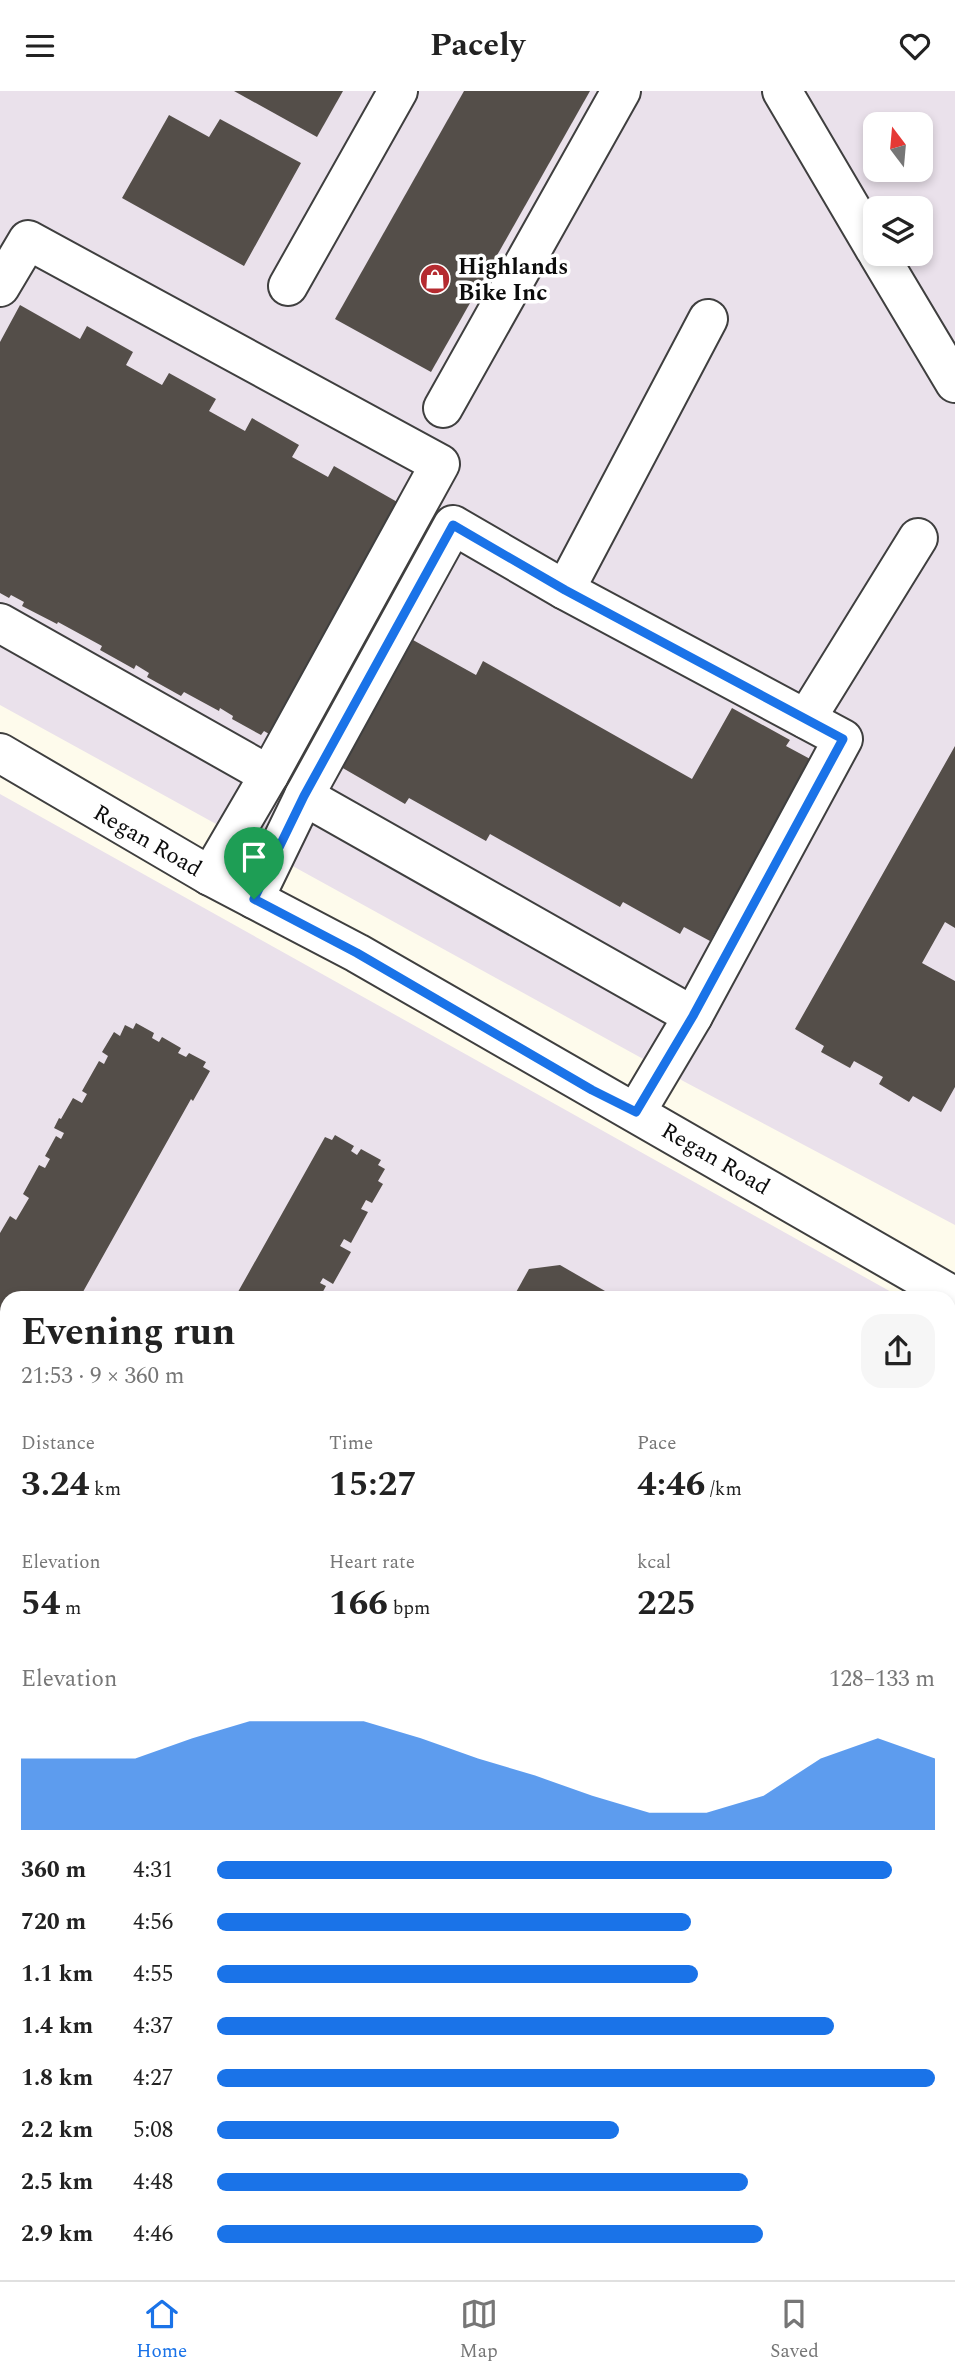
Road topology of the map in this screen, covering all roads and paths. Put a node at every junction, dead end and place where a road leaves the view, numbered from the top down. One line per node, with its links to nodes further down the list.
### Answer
1 (398, 91): 6 (street)
2 (621, 91): 11 (street)
3 (782, 91): 4 (street)
4 (863, 229)
5 (888, 266): 9 (street)
6 (288, 286)
7 (0, 287): 17 (street)
8 (708, 319): 13 (street)
9 (943, 334): 10 (street)
10 (955, 383)
11 (443, 408)
12 (918, 538): 15 (street)
13 (565, 590): 15 (street); 18 (street)
14 (0, 623): 17 (street)
15 (806, 719): 21 (street)
16 (0, 753): 19 (street, Regan Road)
17 (269, 775): 19 (street)
18 (304, 796): 20 (street); 21 (street)
19 (210, 876): 20 (street, Regan Road)
20 (254, 899): 22 (street, Regan Road)
21 (693, 1016): 22 (street)
22 (636, 1112): 23 (street, Regan Road)
23 (945, 1291)

